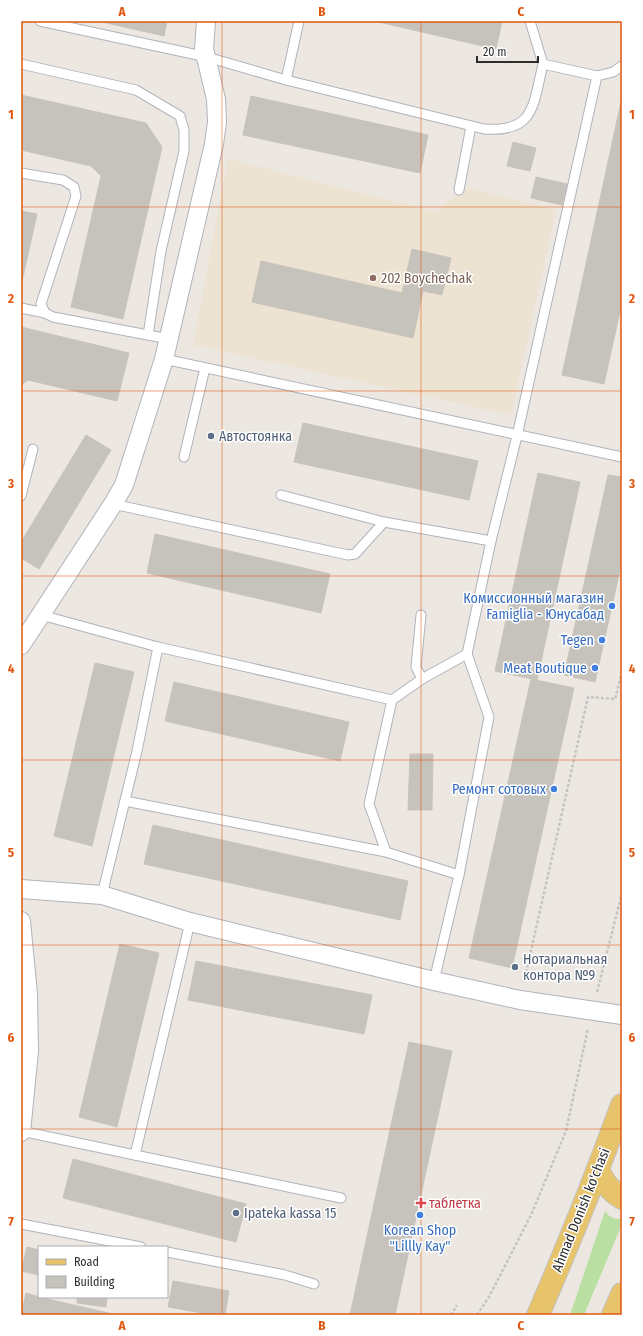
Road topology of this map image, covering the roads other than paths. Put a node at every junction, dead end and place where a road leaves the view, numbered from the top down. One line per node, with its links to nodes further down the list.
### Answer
1 (40, 21): 5 (lane)
2 (206, 21): 5 (street)
3 (299, 21): 10 (lane)
4 (530, 21): 7 (lane)
5 (207, 57): 10 (lane); 17 (street)
6 (21, 64): 16 (lane)
7 (543, 64): 9 (lane); 11 (lane)
8 (622, 66): 9 (lane)
9 (597, 76): 20 (lane)
10 (286, 80): 11 (lane)
11 (471, 126): 13 (lane)
12 (21, 173): 15 (lane)
13 (458, 190)
14 (21, 308): 15 (lane)
15 (45, 313): 16 (lane)
16 (148, 335): 17 (lane)
17 (169, 340): 18 (street)
18 (164, 359): 19 (lane); 26 (street)
19 (205, 368): 20 (lane); 22 (lane)
20 (517, 436): 23 (lane); 28 (lane)
21 (33, 449): 25 (lane)
22 (184, 457)
23 (622, 457)
24 (281, 495): 27 (lane)
25 (21, 496)
26 (114, 504): 27 (lane); 29 (street)
27 (384, 522): 28 (lane)
28 (491, 541): 33 (lane)
29 (41, 615): 31 (street); 32 (lane)
30 (420, 615): 34 (lane)
31 (21, 645)
32 (158, 647): 35 (lane); 36 (lane)
33 (467, 654): 34 (lane); 38 (lane)
34 (422, 679): 35 (lane)
35 (392, 700): 37 (lane)
36 (125, 800): 37 (lane); 40 (lane)
37 (386, 852): 38 (lane)
38 (459, 876): 43 (lane)
39 (21, 890): 40 (street)
40 (102, 895): 42 (street)
41 (21, 921): 46 (street)
42 (190, 922): 43 (street); 47 (lane)
43 (434, 981): 44 (street)
44 (622, 1015)
45 (622, 1105): 48 (main road, Ahmad Donish ko'chasi)
46 (21, 1131): 47 (lane)
47 (135, 1155): 49 (lane)
48 (598, 1169): 50 (main road); 56 (main road, Ahmad Donish ko'chasi)
49 (340, 1198)
50 (622, 1198)
51 (21, 1224): 52 (lane)
52 (136, 1246)
53 (168, 1252): 54 (lane)
54 (314, 1284)
55 (622, 1294): 57 (main road)
56 (538, 1315)
57 (613, 1315)

